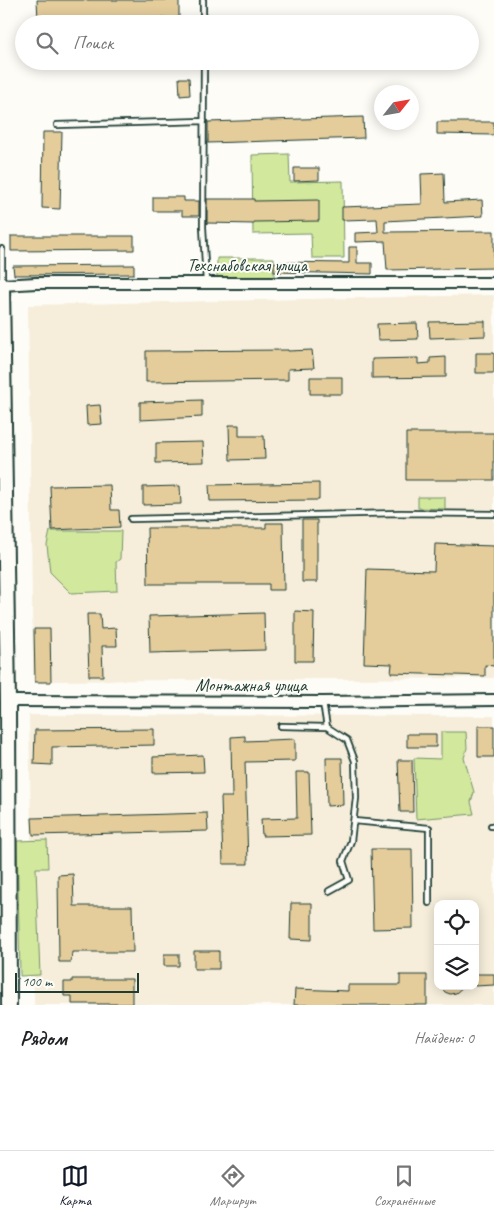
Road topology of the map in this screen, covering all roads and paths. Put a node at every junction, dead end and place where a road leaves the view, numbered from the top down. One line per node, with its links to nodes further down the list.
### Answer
1 (203, 0): 2 (lane)
2 (203, 15)
3 (204, 70): 4 (lane)
4 (204, 121): 5 (lane); 8 (lane)
5 (57, 125)
6 (2, 250): 9 (lane)
7 (494, 283): 8 (street, Техснабовская улица)
8 (206, 284): 9 (street, Техснабовская улица)
9 (1, 285): 10 (main road)
10 (1, 425): 14 (main road)
11 (494, 514): 12 (lane)
12 (131, 519)
13 (494, 700): 15 (street, Монтажная улица)
14 (4, 701): 15 (street, Монтажная улица); 21 (main road)
15 (323, 702): 17 (lane)
16 (281, 726): 17 (lane)
17 (326, 727): 18 (lane)
18 (354, 821): 19 (lane); 20 (lane)
19 (328, 891)
20 (429, 903)
21 (9, 1005)

